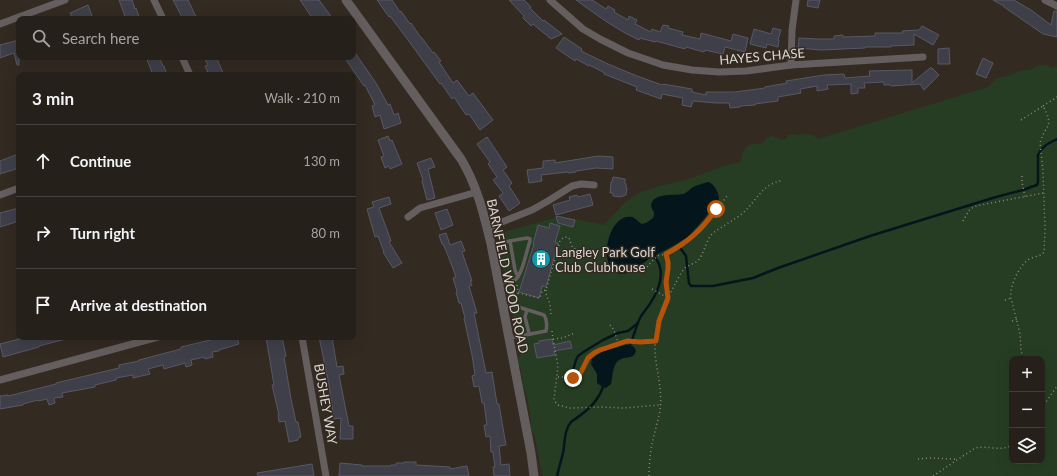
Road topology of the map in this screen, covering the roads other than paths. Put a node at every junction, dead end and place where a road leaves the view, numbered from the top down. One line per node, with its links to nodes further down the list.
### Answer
1 (65, 0): 8 (street)
2 (154, 0): 9 (street)
3 (346, 0): 18 (street, BARNFIELD WOOD ROAD)
4 (550, 0): 14 (street, HAYES CHASE)
5 (795, 0): 14 (street)
6 (1045, 0): 7 (street)
7 (1057, 6)
8 (22, 16)
9 (162, 16)
10 (16, 18): 11 (street)
11 (0, 24)
12 (922, 57): 14 (street, HAYES CHASE)
13 (183, 60): 15 (street)
14 (791, 65)
15 (189, 72)
16 (594, 185): 21 (street)
17 (16, 189): 19 (street)
18 (477, 192): 20 (street); 21 (street, BARNFIELD WOOD ROAD)
19 (0, 195)
20 (408, 217)
21 (487, 228): 23 (street, BARNFIELD WOOD ROAD)
22 (510, 241): 23 (lane); 24 (lane); 24 (lane)
23 (490, 244): 25 (street, BARNFIELD WOOD ROAD)
24 (517, 278): 25 (lane)
25 (498, 284): 26 (street, BARNFIELD WOOD ROAD)
26 (503, 307): 27 (lane); 29 (street, BARNFIELD WOOD ROAD)
27 (527, 310): 28 (lane); 28 (lane)
28 (530, 334): 29 (lane)
29 (509, 339): 34 (street, BARNFIELD WOOD ROAD)
30 (147, 340): 32 (street)
31 (303, 340): 33 (street, BUSHEY WAY)
32 (0, 380)
33 (326, 476)
34 (534, 476)

